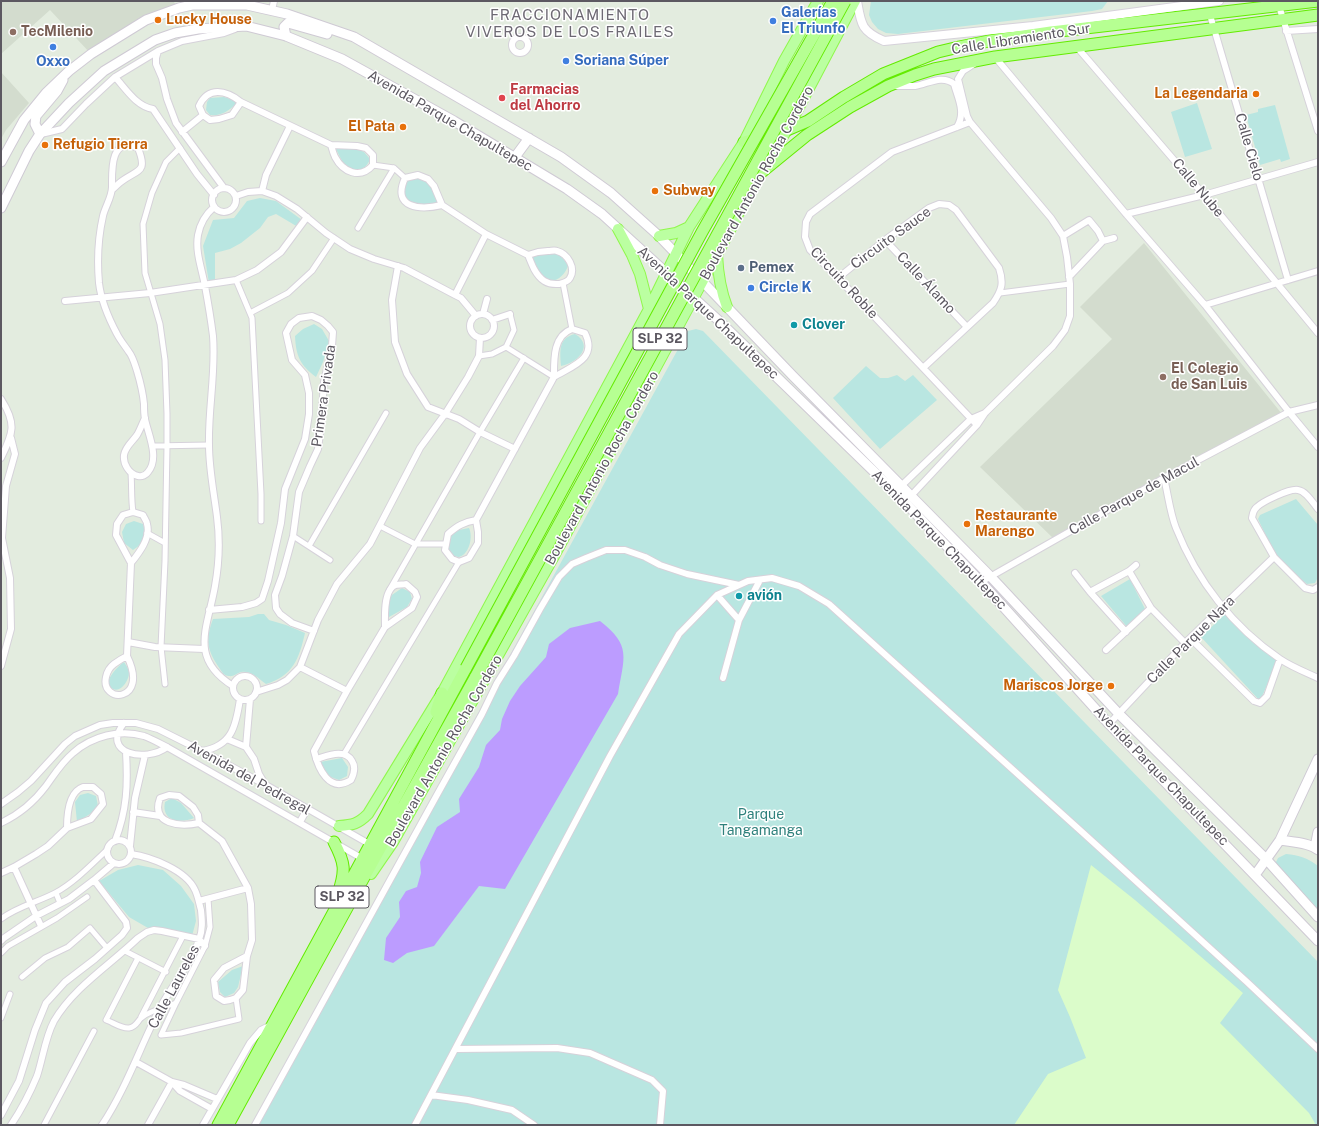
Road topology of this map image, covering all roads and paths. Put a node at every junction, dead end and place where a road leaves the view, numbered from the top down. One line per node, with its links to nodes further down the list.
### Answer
1 (818, 1): 40 (main road)
2 (833, 1): 198 (highway, SLP 32, bridge)
3 (845, 1): 244 (highway, SLP 32, bridge)
4 (856, 1): 13 (street); 35 (main road, Boulevard Antonio Rocha Cordero)
5 (1219, 1): 13 (street)
6 (1318, 1): 8 (highway, Calle Libramiento Sur)
7 (273, 6): 19 (main road, Avenida Parque Chapultepec); 24 (main road, Avenida Parque Chapultepec)
8 (1279, 6): 9 (highway, Calle Libramiento Sur); 11 (street)
9 (1210, 14): 14 (street, Calle Cielo); 17 (highway, Calle Libramiento Sur)
10 (1318, 14): 11 (highway, Calle Libramiento Sur)
11 (1283, 20): 14 (highway, Calle Libramiento Sur); 16 (street)
12 (246, 26): 18 (main road, Avenida Parque Chapultepec); 21 (street); 38 (main road, Avenida Parque Chapultepec)
13 (1033, 26): 17 (highway)
14 (1214, 28): 20 (highway, Calle Libramiento Sur); 52 (street, Calle Cielo)
15 (1318, 29): 16 (street)
16 (1286, 31): 36 (street)
17 (1051, 32): 35 (highway, Calle Libramiento Sur)
18 (286, 36): 19 (main road); 43 (main road, Avenida Parque Chapultepec)
19 (354, 37): 39 (main road, Avenida Parque Chapultepec)
20 (1076, 46): 22 (highway, Calle Libramiento Sur); 57 (street, Calle Nube)
21 (158, 51): 25 (street); 31 (street)
22 (995, 57): 23 (highway, Calle Libramiento Sur); 62 (street)
23 (980, 60): 26 (street); 27 (highway, Calle Libramiento Sur)
24 (69, 70): 38 (main road); 44 (main road, Avenida Parque Chapultepec)
25 (115, 77): 34 (street); 38 (street)
26 (956, 83): 27 (street); 30 (street); 33 (street)
27 (888, 86): 50 (highway, Calle Libramiento Sur)
28 (241, 102): 29 (street); 29 (street); 32 (street)
29 (203, 115): 37 (street)
30 (970, 122): 33 (street, Circuito Roble); 71 (street)
31 (176, 123): 34 (street); 37 (street)
32 (290, 126): 41 (street); 55 (street)
33 (957, 127): 83 (street, Circuito Roble)
34 (167, 130): 42 (street)
35 (786, 130): 40 (highway, Calle Libramiento Sur); 50 (main road, Boulevard Antonio Rocha Cordero)
36 (1318, 131)
37 (182, 132): 47 (street)
38 (40, 134): 61 (main road, Avenida Parque Chapultepec)
39 (529, 138): 43 (main road); 70 (main road, Avenida Parque Chapultepec)
40 (744, 142): 63 (main road)
41 (331, 145): 46 (street); 46 (street)
42 (180, 148): 49 (street); 91 (street)
43 (516, 157): 67 (main road, Avenida Parque Chapultepec)
44 (1, 162)
45 (1318, 162): 52 (street)
46 (373, 165): 48 (street)
47 (208, 168): 49 (street); 53 (street)
48 (394, 168): 51 (street); 66 (street)
49 (197, 174): 56 (street)
50 (758, 175): 69 (main road, Boulevard Antonio Rocha Cordero)
51 (405, 178): 59 (street); 59 (street)
52 (1258, 179): 57 (street); 85 (street, Calle Cielo)
53 (224, 188): 56 (street); 58 (street)
54 (112, 190): 54 (street); 94 (street)
55 (262, 191): 58 (street); 64 (street)
56 (214, 195): 60 (street)
57 (1204, 195): 62 (street); 88 (street, Calle Nube)
58 (236, 196): 60 (street)
59 (442, 205): 68 (street)
60 (214, 206): 90 (street)
61 (1, 208)
62 (1126, 214): 98 (street)
63 (697, 216): 65 (main road); 69 (main road)
64 (307, 217): 72 (street); 84 (street)
65 (690, 227): 70 (main road); 76 (main road)
66 (358, 228)
67 (618, 229): 81 (main road, Avenida Parque Chapultepec); 100 (main road)
68 (486, 234): 78 (street); 93 (street)
69 (728, 234): 77 (main road, Boulevard Antonio Rocha Cordero)
70 (659, 236): 76 (main road, Avenida Parque Chapultepec)
71 (1063, 236): 75 (street); 82 (street)
72 (334, 238): 79 (street); 101 (street)
73 (1114, 238): 75 (street)
74 (886, 240): 83 (street, Circuito Sauce); 92 (street, Circuito Sauce); 106 (street, Calle Álamo)
75 (1103, 241): 82 (street)
76 (676, 254): 81 (main road); 86 (main road, Avenida Parque Chapultepec)
77 (717, 254): 86 (main road, Boulevard Antonio Rocha Cordero); 99 (main road)
78 (528, 255): 87 (street); 87 (street)
79 (398, 266): 93 (street); 121 (street)
80 (1318, 271): 85 (street)
81 (666, 273): 95 (main road, Avenida Parque Chapultepec); 100 (main road)
82 (1069, 277): 89 (street)
83 (838, 278): 114 (street, Circuito Roble)
84 (236, 280): 90 (street); 101 (street)
85 (1288, 280): 88 (street)
86 (702, 282): 95 (main road, Boulevard Antonio Rocha Cordero); 99 (main road, Avenida Parque Chapultepec)
87 (563, 283): 107 (street)
88 (1277, 283): 98 (street); 109 (street, Calle Nube)
89 (1070, 284): 92 (street); 120 (street)
90 (205, 286): 91 (street); 127 (street)
91 (150, 293): 94 (street); 129 (street)
92 (1000, 293): 106 (street)
93 (455, 295): 104 (street)
94 (103, 298): 97 (street); 122 (street)
95 (694, 298): 108 (main road, Boulevard Antonio Rocha Cordero); 136 (main road, Avenida Parque Chapultepec)
96 (487, 299): 102 (street)
97 (65, 302)
98 (1205, 305): 118 (street)
99 (727, 307): 135 (main road, Avenida Parque Chapultepec)
100 (649, 309): 108 (main road); 188 (main road)
101 (250, 313): 142 (street)
102 (483, 314): 104 (street); 105 (street)
103 (510, 314): 105 (street); 111 (street)
104 (476, 316): 110 (street)
105 (492, 320): 110 (street)
106 (967, 327): 114 (street)
107 (572, 329): 115 (street); 115 (street)
108 (676, 331): 244 (main road, Boulevard Antonio Rocha Cordero)
109 (1318, 333)
110 (480, 338): 112 (street)
111 (506, 347): 112 (street); 113 (street)
112 (479, 356): 121 (street)
113 (524, 358): 115 (street); 125 (street)
114 (923, 368): 123 (street, Circuito Roble)
115 (554, 377): 131 (street)
116 (1, 399): 126 (street)
117 (1318, 405): 118 (street, Calle Parque de Macul)
118 (1289, 412): 130 (street); 134 (street, Calle Parque de Macul)
119 (386, 413): 149 (street)
120 (985, 413): 123 (street); 124 (street)
121 (445, 414): 125 (street); 143 (street)
122 (145, 418): 128 (street); 133 (street)
123 (971, 419): 124 (street, Circuito Roble); 135 (street)
124 (977, 425): 137 (street)
125 (480, 432): 131 (street); 147 (street)
126 (11, 438): 132 (street); 180 (street)
127 (209, 445): 129 (street); 167 (street)
128 (152, 446): 129 (street); 133 (street)
129 (167, 446): 146 (street)
130 (1318, 447)
131 (515, 449): 141 (street)
132 (1, 458)
133 (131, 473): 140 (street)
134 (1164, 478): 157 (street, Calle Parque de Macul); 165 (street)
135 (901, 485): 136 (street); 137 (main road, Avenida Parque Chapultepec)
136 (895, 492): 138 (main road, Avenida Parque Chapultepec)
137 (912, 495): 138 (street); 157 (main road, Avenida Parque Chapultepec)
138 (904, 502): 159 (main road, Avenida Parque Chapultepec)
139 (1318, 509): 150 (street)
140 (133, 512): 144 (street); 153 (street)
141 (476, 520): 148 (street); 152 (street)
142 (261, 521)
143 (380, 526): 147 (street); 170 (street)
144 (147, 533): 146 (street); 153 (street)
145 (293, 536): 149 (street); 167 (street, Primera Privada); 170 (street, Primera Privada)
146 (165, 543): 175 (street)
147 (415, 544): 148 (street); 162 (street)
148 (445, 544): 152 (street)
149 (309, 546): 151 (street)
150 (1274, 557): 161 (street); 165 (street, Calle Parque Nara)
151 (330, 560)
152 (459, 562): 203 (street)
153 (131, 563): 173 (street)
154 (1136, 565): 155 (street)
155 (1129, 571): 163 (street); 166 (street)
156 (1075, 572): 163 (street)
157 (992, 578): 159 (street, Calle Parque de Macul); 191 (main road, Avenida Parque Chapultepec)
158 (760, 580): 160 (street); 168 (street); 272 (street)
159 (982, 582): 195 (main road, Avenida Parque Chapultepec)
160 (739, 585): 164 (street); 286 (street)
161 (1318, 587)
162 (390, 589): 169 (street); 169 (street)
163 (1090, 592): 171 (street)
164 (717, 595): 168 (street); 271 (street)
165 (1222, 607): 172 (street, Calle Parque Nara); 179 (street)
166 (1150, 608): 171 (street); 174 (street)
167 (209, 610): 176 (street)
168 (740, 620): 182 (street)
169 (385, 627): 186 (street)
170 (314, 631): 181 (street)
171 (1126, 632): 177 (street)
172 (1191, 639): 174 (street, Calle Parque Nara); 179 (street)
173 (128, 642): 175 (street); 178 (street)
174 (1185, 643): 191 (street, Calle Parque Nara)
175 (162, 647): 176 (street); 184 (street)
176 (204, 650): 185 (street)
177 (1106, 650)
178 (127, 656): 178 (street)
179 (1280, 659): 183 (street)
180 (1, 666)
181 (300, 667): 186 (street); 187 (street)
182 (723, 678)
183 (1318, 678)
184 (165, 684)
185 (233, 686): 187 (street); 189 (street)
186 (347, 691): 206 (street)
187 (256, 692): 190 (street)
188 (442, 694): 198 (highway); 217 (main road)
189 (240, 699): 190 (street); 192 (street)
190 (250, 699): 193 (street)
191 (1119, 714): 195 (street, Calle Parque Nara); 229 (main road, Avenida Parque Chapultepec)
192 (237, 717): 193 (street); 197 (street)
193 (248, 720): 200 (street)
194 (124, 723): 196 (street); 201 (street, Avenida del Pedregal); 210 (street, Avenida del Pedregal)
195 (1110, 724): 233 (main road, Avenida Parque Chapultepec)
196 (118, 733): 199 (street, Avenida del Pedregal); 202 (street); 215 (street, Avenida del Pedregal)
197 (227, 739): 200 (street); 201 (street)
198 (427, 740): 223 (highway, SLP 32)
199 (167, 746): 204 (street, Avenida del Pedregal); 214 (street, Avenida del Pedregal)
200 (246, 747): 207 (street)
201 (202, 751): 207 (street, Avenida del Pedregal)
202 (126, 752): 204 (street, Avenida del Pedregal); 208 (street)
203 (344, 754): 206 (street); 206 (street)
204 (144, 755): 209 (street)
205 (1318, 758): 220 (main road)
206 (316, 759)
207 (266, 785): 211 (street, Avenida del Pedregal)
208 (126, 797): 209 (street); 221 (street)
209 (135, 798): 212 (street)
210 (1, 804)
211 (307, 809): 214 (street); 217 (street, Avenida del Pedregal)
212 (133, 812): 213 (street); 224 (street)
213 (160, 816): 216 (street); 216 (street)
214 (300, 822): 222 (street, Avenida del Pedregal)
215 (1, 823)
216 (199, 823): 235 (street)
217 (339, 826): 223 (street, Avenida del Pedregal)
218 (67, 828): 218 (street); 231 (street)
219 (1318, 832): 225 (main road)
220 (1280, 840): 225 (main road); 229 (main road)
221 (115, 841): 224 (street); 226 (street)
222 (334, 842): 228 (street, Avenida del Pedregal); 248 (highway)
223 (371, 845): 228 (highway, SLP 32)
224 (130, 846): 227 (street)
225 (1316, 848)
226 (108, 849): 230 (street); 236 (street)
227 (131, 854): 230 (street); 240 (street, Calle Laureles)
228 (363, 859): 248 (highway, SLP 32)
229 (1266, 859): 233 (main road); 246 (main road, Avenida Parque Chapultepec)
230 (114, 863): 234 (street)
231 (14, 867): 232 (street); 241 (street)
232 (1, 873)
233 (1255, 874): 253 (main road, Avenida Parque Chapultepec)
234 (94, 880): 238 (street); 256 (street)
235 (248, 888): 239 (street); 259 (street)
236 (56, 893): 241 (street); 242 (street)
237 (87, 897): 243 (street)
238 (69, 899): 242 (street); 243 (street)
239 (208, 899): 240 (street); 255 (street)
240 (199, 901): 251 (street, Calle Laureles)
241 (30, 904): 245 (street); 247 (street)
242 (60, 904): 245 (street)
243 (74, 906): 249 (street)
244 (348, 906): 285 (highway, SLP 32)
245 (36, 916): 249 (street); 252 (street)
246 (1318, 917)
247 (1, 919)
248 (328, 923): 269 (highway, SLP 32)
249 (42, 926): 254 (street)
250 (183, 936): 251 (street); 257 (street); 261 (street)
251 (200, 939): 255 (street); 266 (street, Calle Laureles)
252 (3, 940): 254 (street)
253 (1318, 941)
254 (8, 946): 258 (street)
255 (206, 946): 265 (street)
256 (107, 948): 262 (street); 278 (street)
257 (125, 951): 260 (street); 279 (street)
258 (1, 953)
259 (247, 956): 264 (street); 264 (street)
260 (138, 958): 261 (street); 268 (street)
261 (166, 972): 268 (street)
262 (22, 977)
263 (10, 994): 267 (street)
264 (236, 998): 265 (street)
265 (176, 1003): 266 (street)
266 (160, 1009): 268 (street); 273 (street, Calle Laureles)
267 (1, 1018)
268 (141, 1018)
269 (274, 1024): 276 (street); 284 (highway, SLP 32)
270 (94, 1031): 280 (street)
271 (456, 1049): 275 (street); 289 (street)
272 (1318, 1049)
273 (136, 1062): 274 (street); 281 (street, Calle Laureles)
274 (172, 1082): 276 (street); 277 (street); 282 (street)
275 (431, 1096): 287 (street); 288 (street)
276 (217, 1099): 277 (street)
277 (212, 1109): 283 (street)
278 (1, 1115)
279 (11, 1125)
280 (44, 1125)
281 (102, 1125)
282 (148, 1125)
283 (203, 1125)
284 (218, 1125)
285 (228, 1125)
286 (256, 1125)
287 (415, 1125)
288 (534, 1125)
289 (660, 1125)

